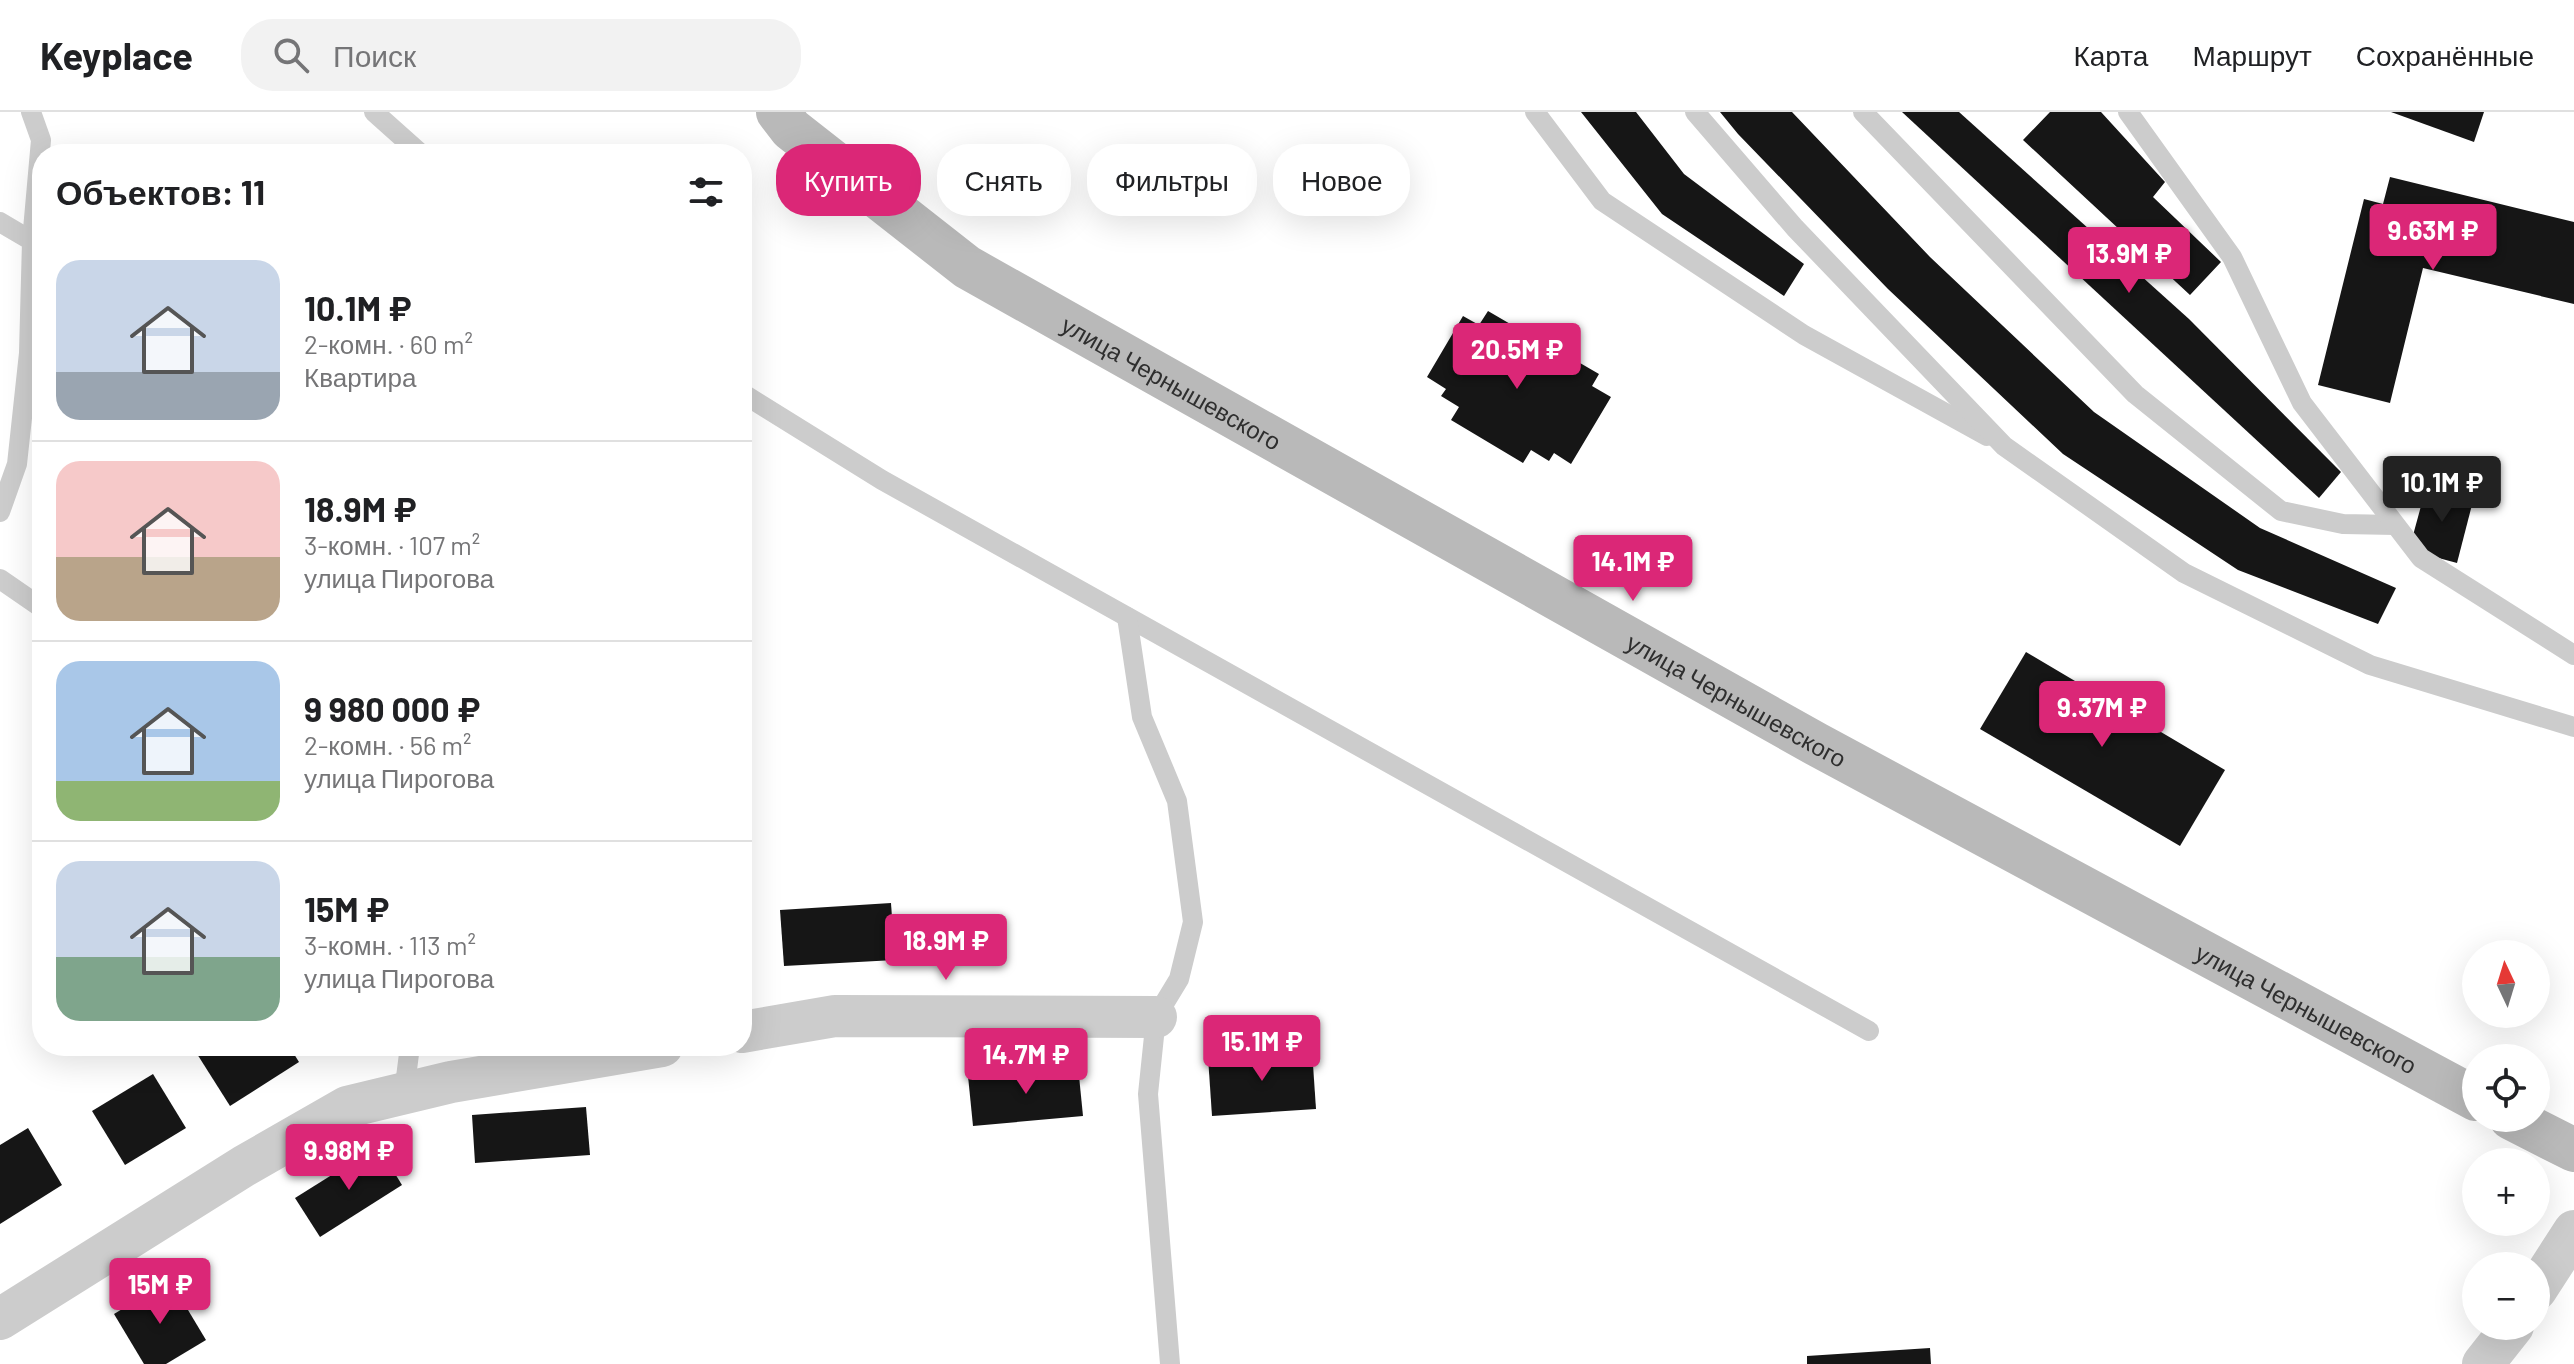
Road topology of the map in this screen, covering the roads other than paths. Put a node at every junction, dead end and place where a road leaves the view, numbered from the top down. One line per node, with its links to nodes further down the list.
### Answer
1 (31, 112): 8 (lane)
2 (374, 112): 9 (lane)
3 (778, 112): 26 (main road, улица Чернышевского)
4 (1535, 112): 13 (lane)
5 (1695, 112): 13 (lane)
6 (1863, 112): 15 (lane)
7 (2128, 112): 15 (lane)
8 (41, 144)
9 (410, 144)
10 (0, 222): 11 (lane)
11 (32, 241): 14 (lane)
12 (752, 399): 18 (lane)
13 (2004, 446): 20 (lane)
14 (0, 512)
15 (2395, 525): 19 (lane)
16 (0, 579): 17 (lane)
17 (32, 601)
18 (1127, 617): 21 (lane); 23 (lane)
19 (2574, 655)
20 (2574, 727)
21 (1156, 1017): 22 (street); 34 (lane)
22 (752, 1030)
23 (1869, 1031)
24 (409, 1056): 27 (lane)
25 (603, 1056): 27 (street)
26 (2462, 1091)
27 (404, 1093): 32 (street)
28 (2539, 1132): 29 (main road)
29 (2574, 1150)
30 (2574, 1231): 31 (street)
31 (2550, 1268)
32 (0, 1319)
33 (2502, 1340): 35 (street)
34 (1170, 1364)
35 (2483, 1364)

